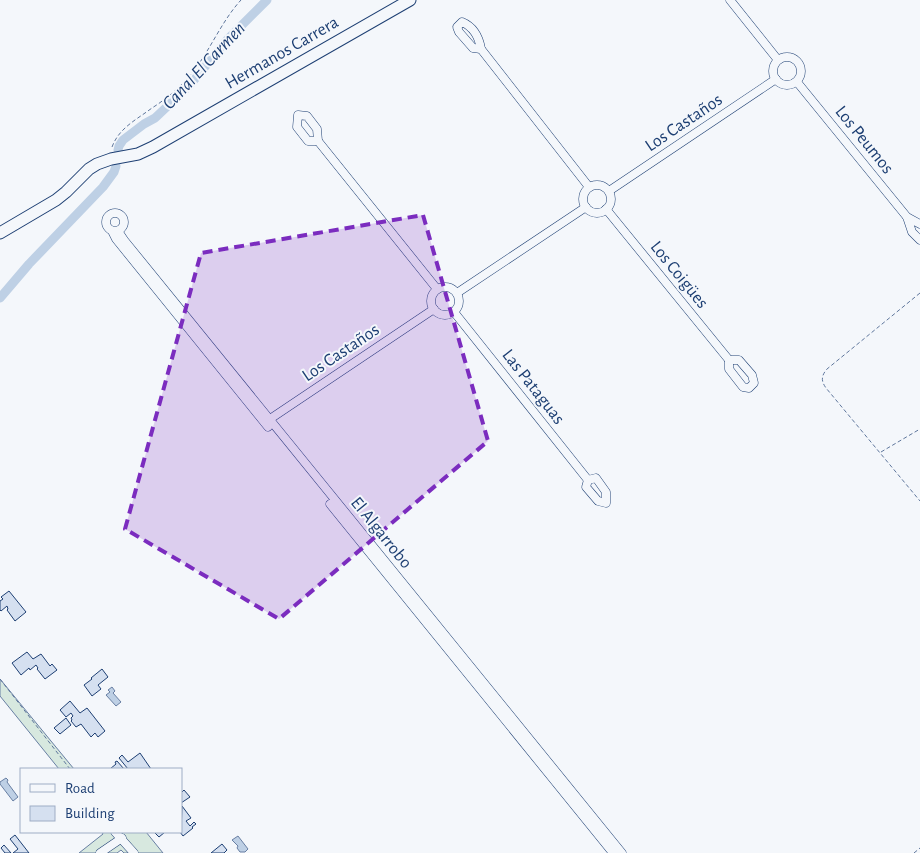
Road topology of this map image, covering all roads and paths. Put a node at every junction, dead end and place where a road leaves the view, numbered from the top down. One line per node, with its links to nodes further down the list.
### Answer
1 (242, 0): 9 (path)
2 (410, 0): 9 (street, Hermanos Carrera)
3 (730, 0): 5 (street)
4 (481, 49): 10 (street)
5 (778, 60): 6 (street); 7 (street)
6 (776, 79): 7 (street); 11 (street, Los Castaños)
7 (797, 82): 14 (street, Los Peumos)
8 (318, 141): 19 (street)
9 (111, 159): 17 (street, Hermanos Carrera)
10 (589, 187): 11 (street); 12 (street)
11 (609, 192): 13 (street)
12 (586, 207): 13 (street); 20 (street)
13 (606, 209): 24 (street, Los Coigües)
14 (907, 217): 15 (street); 18 (street)
15 (920, 224)
16 (115, 231): 25 (street, El Algarrobo)
17 (0, 233)
18 (920, 240)
19 (437, 290): 20 (street); 22 (street)
20 (456, 293): 23 (street)
21 (920, 293): 27 (path)
22 (434, 309): 23 (street); 25 (street, Los Castaños)
23 (454, 312): 28 (street, Las Pataguas)
24 (729, 360)
25 (267, 421): 37 (street, El Algarrobo); 38 (street, El Algarrobo)
26 (920, 429): 27 (path)
27 (880, 452): 29 (path)
28 (588, 480)
29 (920, 501)
30 (0, 679): 31 (path)
31 (69, 768)
32 (117, 833): 33 (street)
33 (122, 838): 35 (street); 36 (street)
34 (920, 848): 39 (path)
35 (100, 853)
36 (134, 853)
37 (613, 853)
38 (622, 853)
39 (914, 853)

